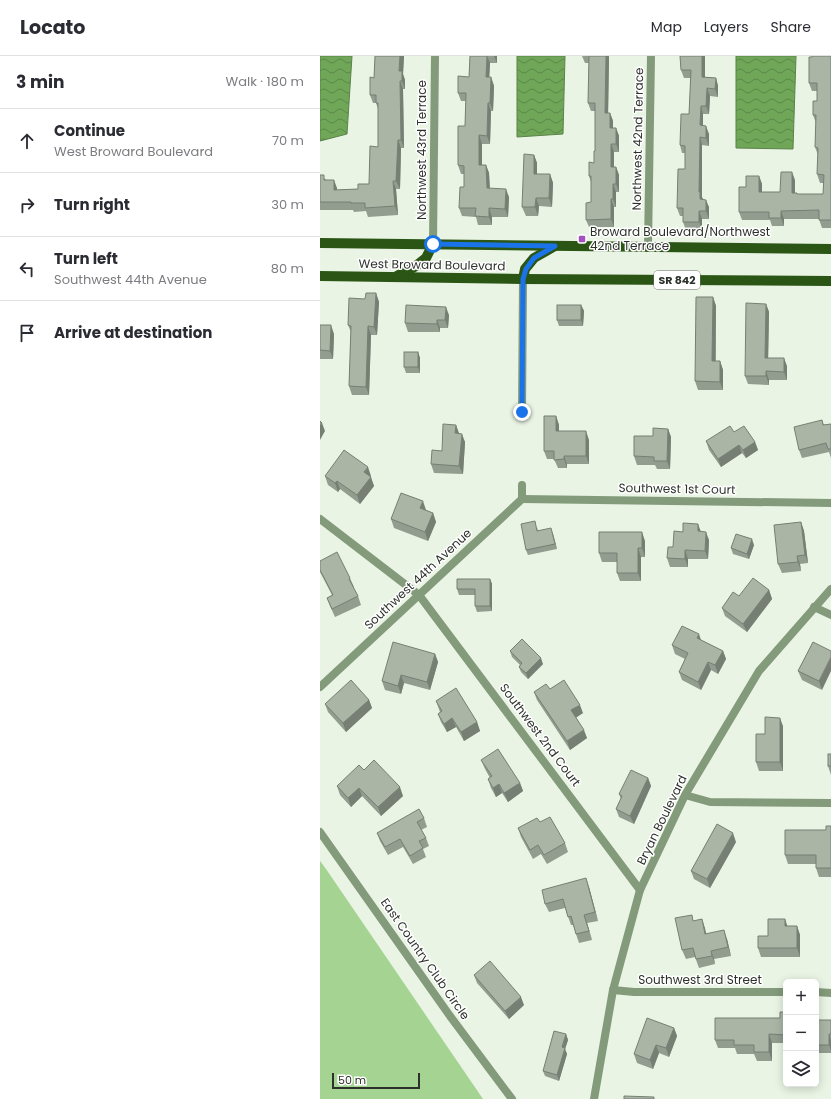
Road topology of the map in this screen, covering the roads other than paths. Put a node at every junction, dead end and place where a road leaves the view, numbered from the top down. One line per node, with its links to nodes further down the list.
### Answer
1 (434, 56): 4 (street, Northwest 43rd Terrace)
2 (651, 56): 6 (street, Northwest 42nd Terrace)
3 (320, 243): 4 (main road, West Broward Boulevard)
4 (433, 244): 5 (main road, West Broward Boulevard); 9 (main road)
5 (555, 246): 6 (main road, West Broward Boulevard); 10 (main road)
6 (648, 246): 7 (main road, West Broward Boulevard)
7 (831, 249)
8 (320, 276): 9 (main road, West Broward Boulevard / SR 842)
9 (395, 277): 10 (main road, West Broward Boulevard / SR 842)
10 (523, 279): 11 (main road, West Broward Boulevard / SR 842); 12 (street)
11 (831, 282)
12 (522, 412)
13 (522, 485): 14 (street)
14 (522, 499): 15 (street, Southwest 1st Court); 18 (street, Southwest 44th Avenue)
15 (831, 503)
16 (320, 519): 18 (street, Southwest 2nd Court)
17 (831, 589): 19 (street, Bryan Boulevard)
18 (420, 594): 21 (street, Southwest 44th Avenue); 25 (street, Southwest 2nd Court)
19 (814, 608): 20 (street); 22 (street, Bryan Boulevard)
20 (831, 615)
21 (320, 687)
22 (685, 795): 23 (street); 25 (street, Bryan Boulevard)
23 (831, 803)
24 (320, 832): 30 (street, East Country Club Circle)
25 (640, 890): 26 (street, Bryan Boulevard)
26 (613, 990): 27 (street, Southwest 3rd Street); 31 (street, Bryan Boulevard)
27 (783, 992)
28 (819, 992): 29 (street)
29 (831, 992)
30 (512, 1099)
31 (594, 1099)

